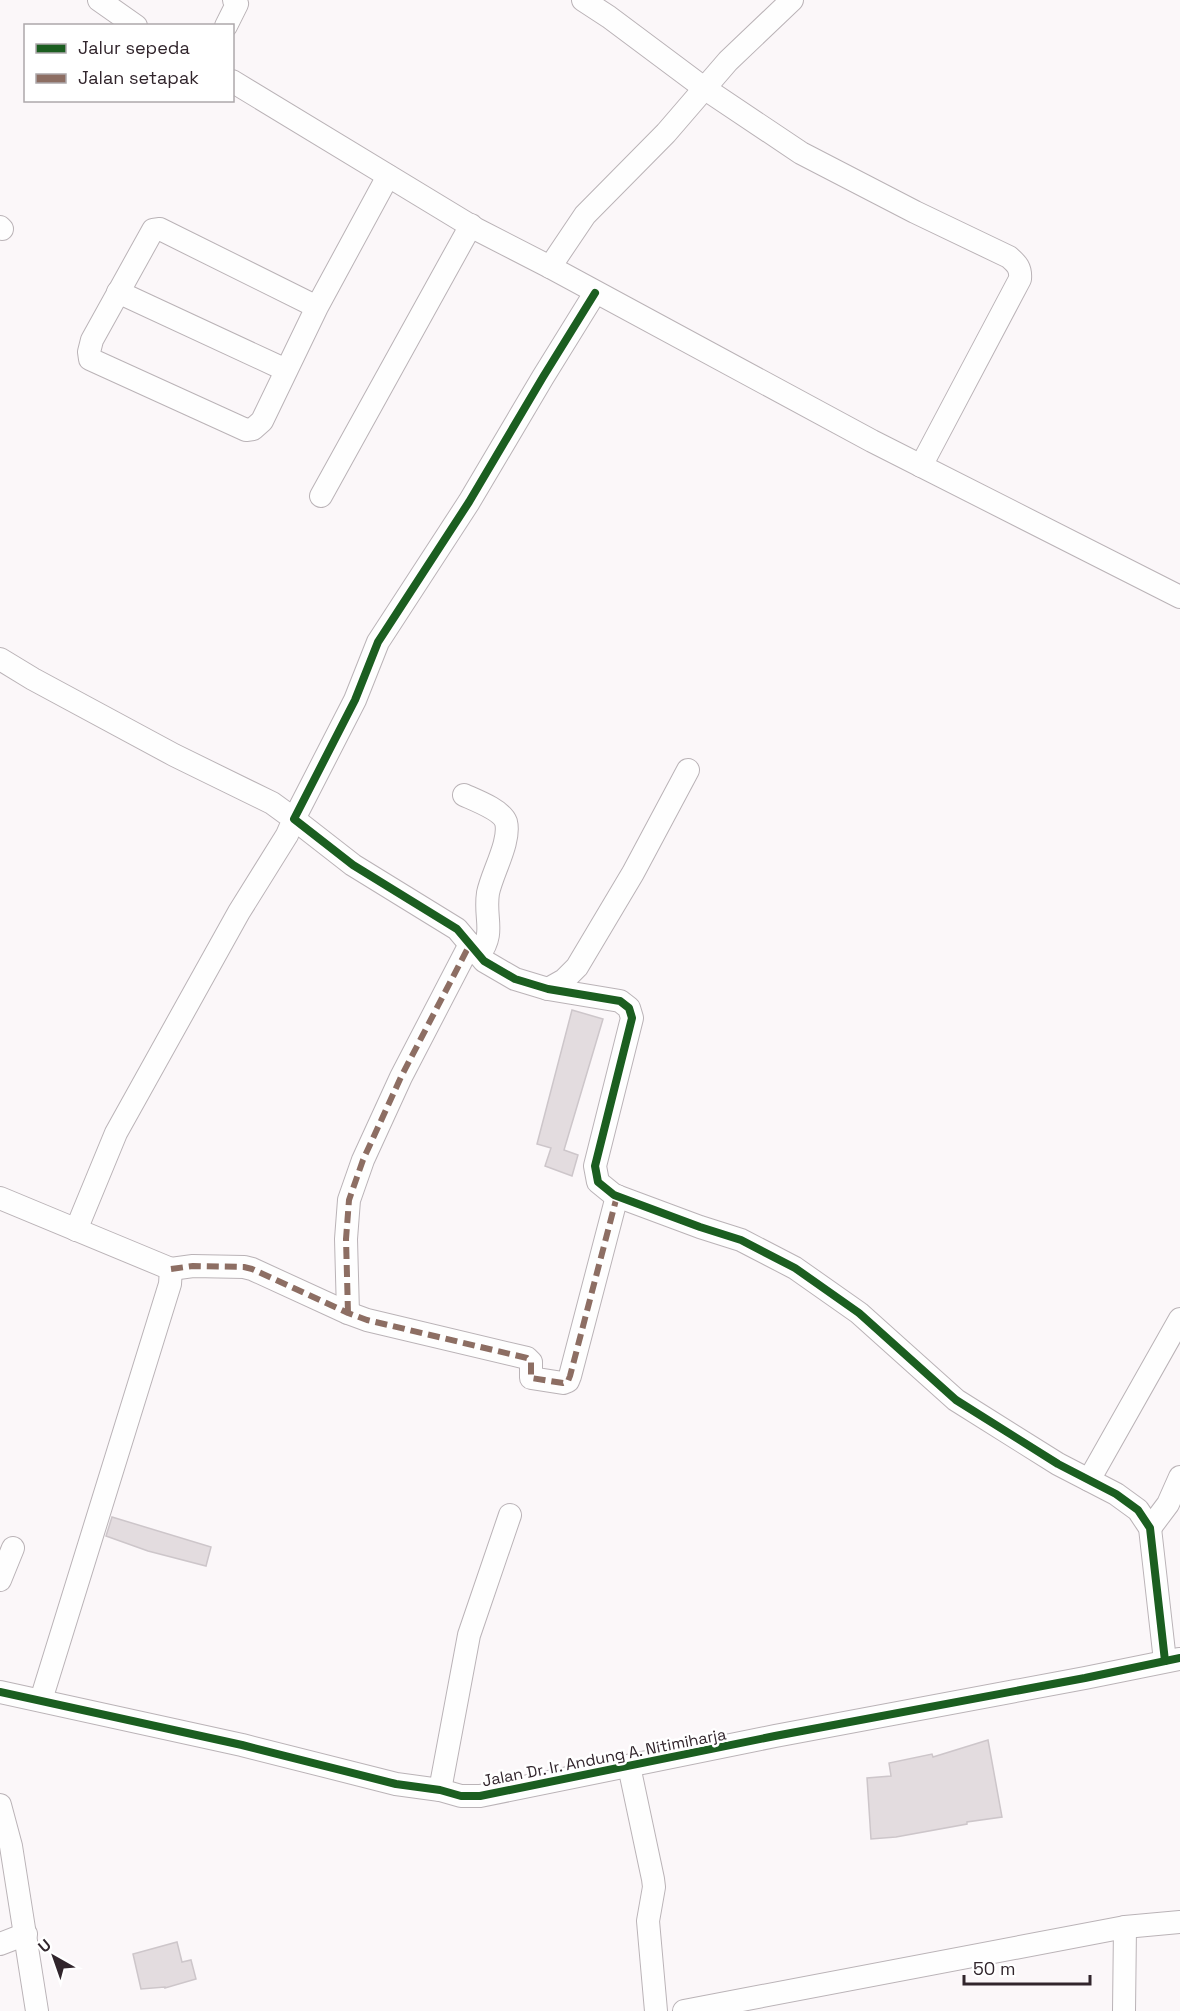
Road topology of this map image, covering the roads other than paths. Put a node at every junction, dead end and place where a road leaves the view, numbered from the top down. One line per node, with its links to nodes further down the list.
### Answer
1 (99, 0): 5 (street)
2 (234, 0): 6 (street)
3 (583, 0): 8 (street)
4 (792, 0): 8 (street)
5 (133, 24)
6 (227, 24)
7 (234, 82): 9 (street)
8 (704, 88): 11 (street); 16 (street)
9 (388, 176): 10 (street); 14 (street)
10 (471, 225): 11 (street); 17 (street)
11 (550, 267): 13 (street)
12 (118, 292): 14 (street); 15 (street); 15 (street)
13 (595, 293): 16 (street); 22 (street)
14 (317, 307): 15 (street)
15 (286, 370)
16 (921, 466): 18 (street)
17 (321, 496)
18 (1180, 597)
19 (0, 659): 22 (street)
20 (688, 770): 24 (street)
21 (464, 795): 23 (street)
22 (294, 819): 23 (street); 27 (street)
23 (474, 949): 24 (street); 29 (street)
24 (548, 989): 25 (street)
25 (617, 1196): 29 (street); 32 (street)
26 (0, 1198): 27 (street)
27 (76, 1230): 28 (street)
28 (171, 1269): 29 (street); 39 (street)
29 (348, 1313)
30 (1180, 1320): 32 (street)
31 (1180, 1477): 34 (street)
32 (1089, 1480): 34 (street)
33 (510, 1515): 41 (street)
34 (1150, 1528): 37 (street)
35 (13, 1548): 36 (street)
36 (0, 1580)
37 (1172, 1660): 40 (street, Jalan Dr. Ir. Andung A. Nitimiharja)
38 (0, 1692): 39 (street, Jalan Dr. Ir. Andung A. Nitimiharja)
39 (41, 1700): 41 (street, Jalan Dr. Ir. Andung A. Nitimiharja)
40 (629, 1766): 41 (street, Jalan Dr. Ir. Andung A. Nitimiharja); 48 (street)
41 (440, 1790)
42 (0, 1805): 45 (street)
43 (1180, 1922): 44 (street)
44 (1125, 1928): 49 (street); 50 (street)
45 (27, 1934): 46 (street); 47 (street)
46 (0, 1944)
47 (37, 2011)
48 (656, 2011)
49 (684, 2011)
50 (1124, 2011)

